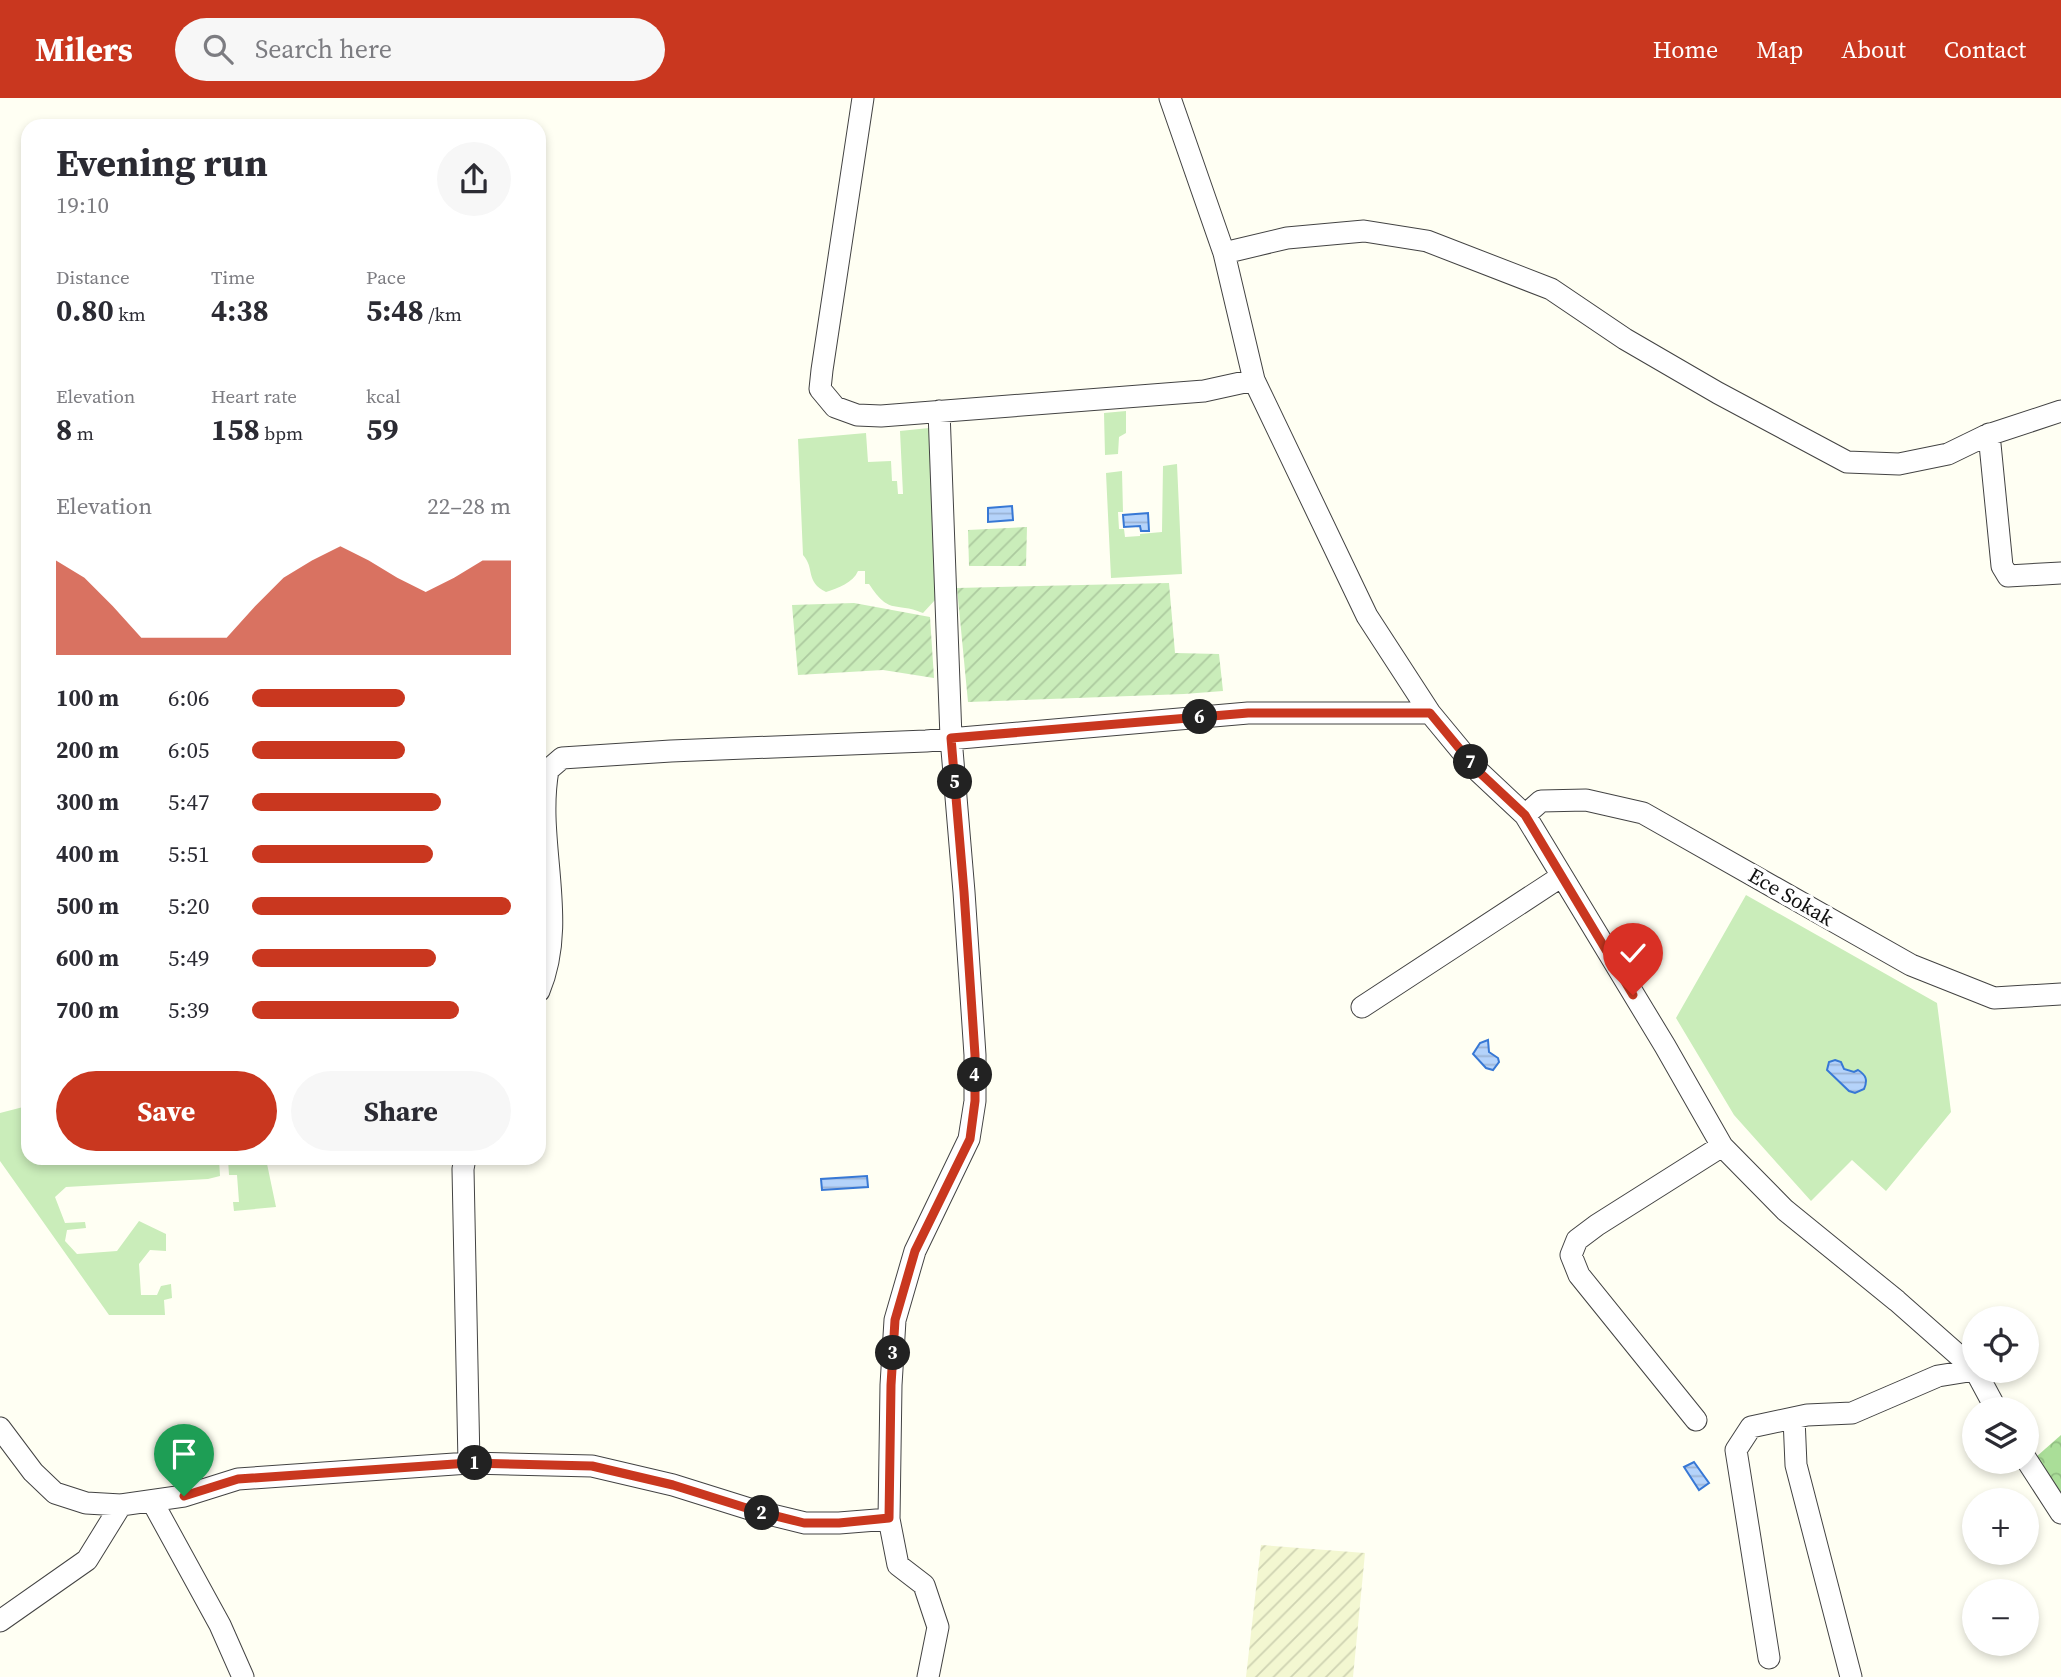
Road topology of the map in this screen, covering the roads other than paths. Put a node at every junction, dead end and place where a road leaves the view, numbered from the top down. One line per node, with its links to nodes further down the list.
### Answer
1 (863, 98): 5 (street)
2 (1170, 98): 3 (street)
3 (1224, 253): 4 (street); 7 (street)
4 (1254, 380): 5 (street); 9 (street)
5 (939, 411): 10 (street)
6 (2061, 411): 7 (street)
7 (1989, 434): 8 (street)
8 (2061, 573)
9 (1430, 713): 10 (street); 12 (street)
10 (951, 738): 11 (street); 30 (street)
11 (546, 780)
12 (1525, 815): 14 (street); 16 (street, Ece Sokak)
13 (546, 841): 15 (street)
14 (1562, 876): 17 (street); 18 (street)
15 (546, 975)
16 (2061, 994)
17 (1362, 1007)
18 (1721, 1146): 20 (street); 23 (street)
19 (464, 1165): 25 (street)
20 (1962, 1359)
21 (1962, 1372): 22 (street)
22 (1794, 1418): 32 (street); 35 (street)
23 (1696, 1420)
24 (0, 1428): 28 (street)
25 (469, 1463): 27 (street); 30 (street)
26 (2036, 1474): 29 (street)
27 (152, 1501): 28 (street); 33 (street)
28 (121, 1505): 31 (street)
29 (2061, 1513)
30 (889, 1518): 34 (street)
31 (0, 1621)
32 (1769, 1658)
33 (243, 1677)
34 (928, 1677)
35 (1851, 1677)

